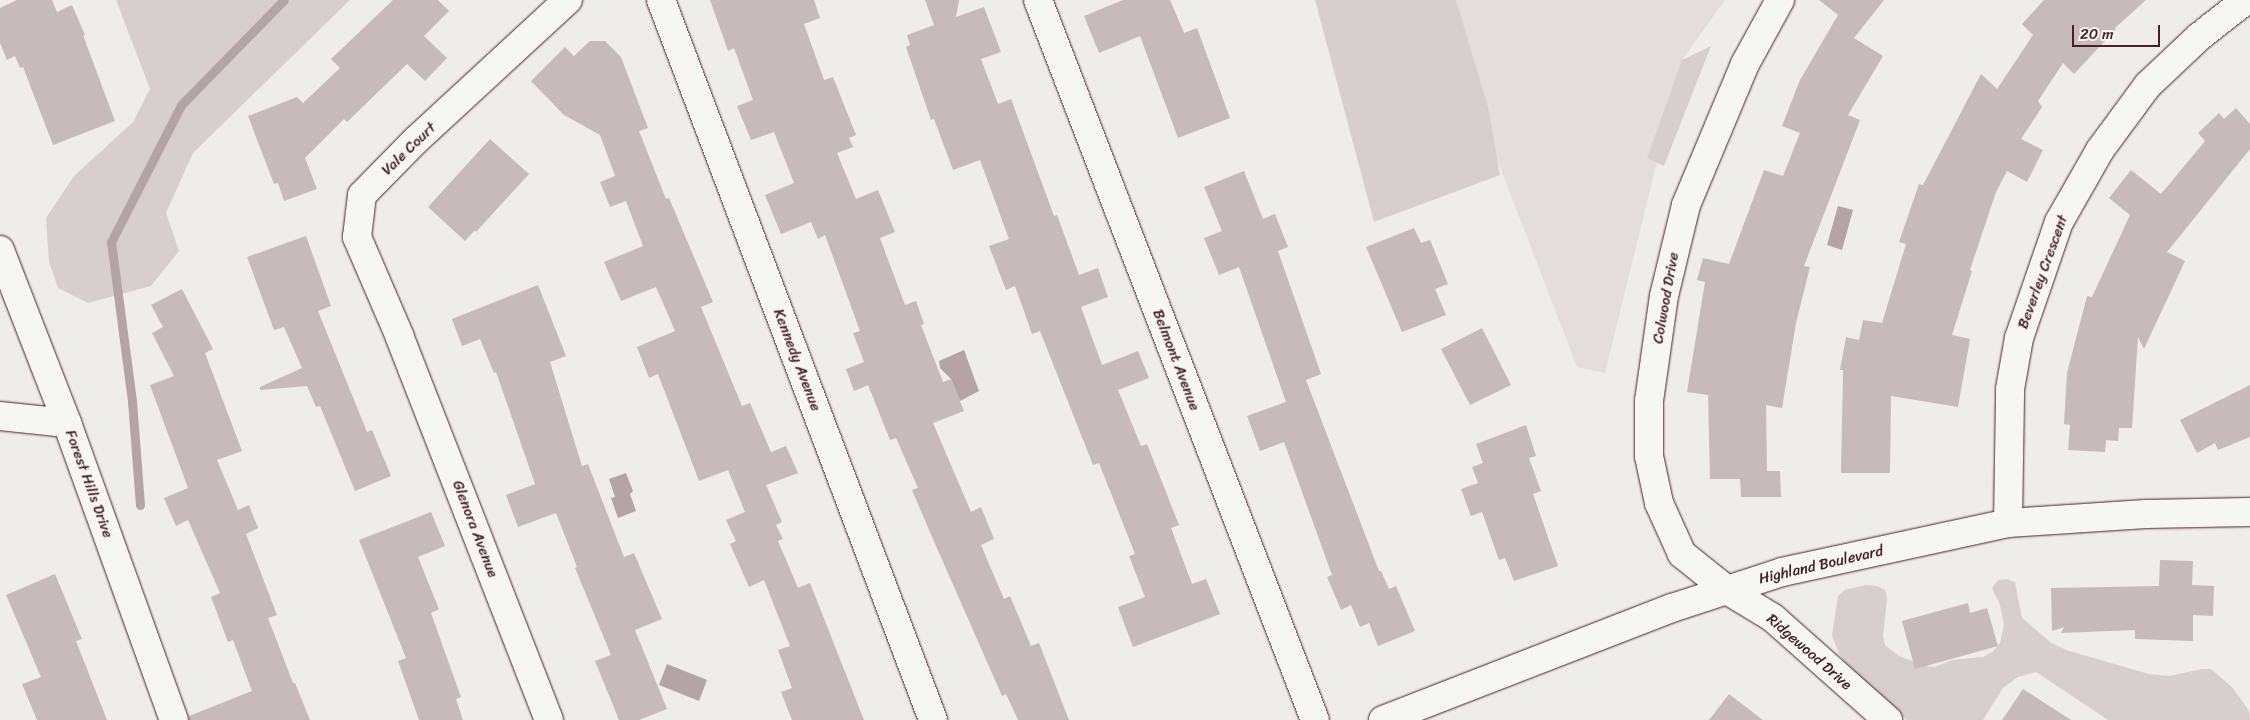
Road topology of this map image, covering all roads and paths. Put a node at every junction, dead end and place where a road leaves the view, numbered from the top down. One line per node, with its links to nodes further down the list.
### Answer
1 (568, 0): 7 (street, Vale Court)
2 (661, 0): 15 (street, Kennedy Avenue)
3 (1038, 0): 16 (street, Belmont Avenue)
4 (1780, 0): 12 (street, Colwood Drive)
5 (2246, 0): 11 (street, Beverley Crescent)
6 (0, 250): 9 (street, Forest Hills Drive)
7 (400, 338): 14 (street, Glenora Avenue)
8 (0, 416): 9 (street)
9 (67, 423): 13 (street, Forest Hills Drive)
10 (2250, 512): 11 (street, Highland Boulevard)
11 (2008, 523): 12 (street, Highland Boulevard)
12 (1726, 590): 17 (street, Highland Boulevard); 18 (street, Ridgewood Drive)
13 (174, 720)
14 (549, 720)
15 (933, 720)
16 (1314, 720)
17 (1383, 720)
18 (1888, 720)

